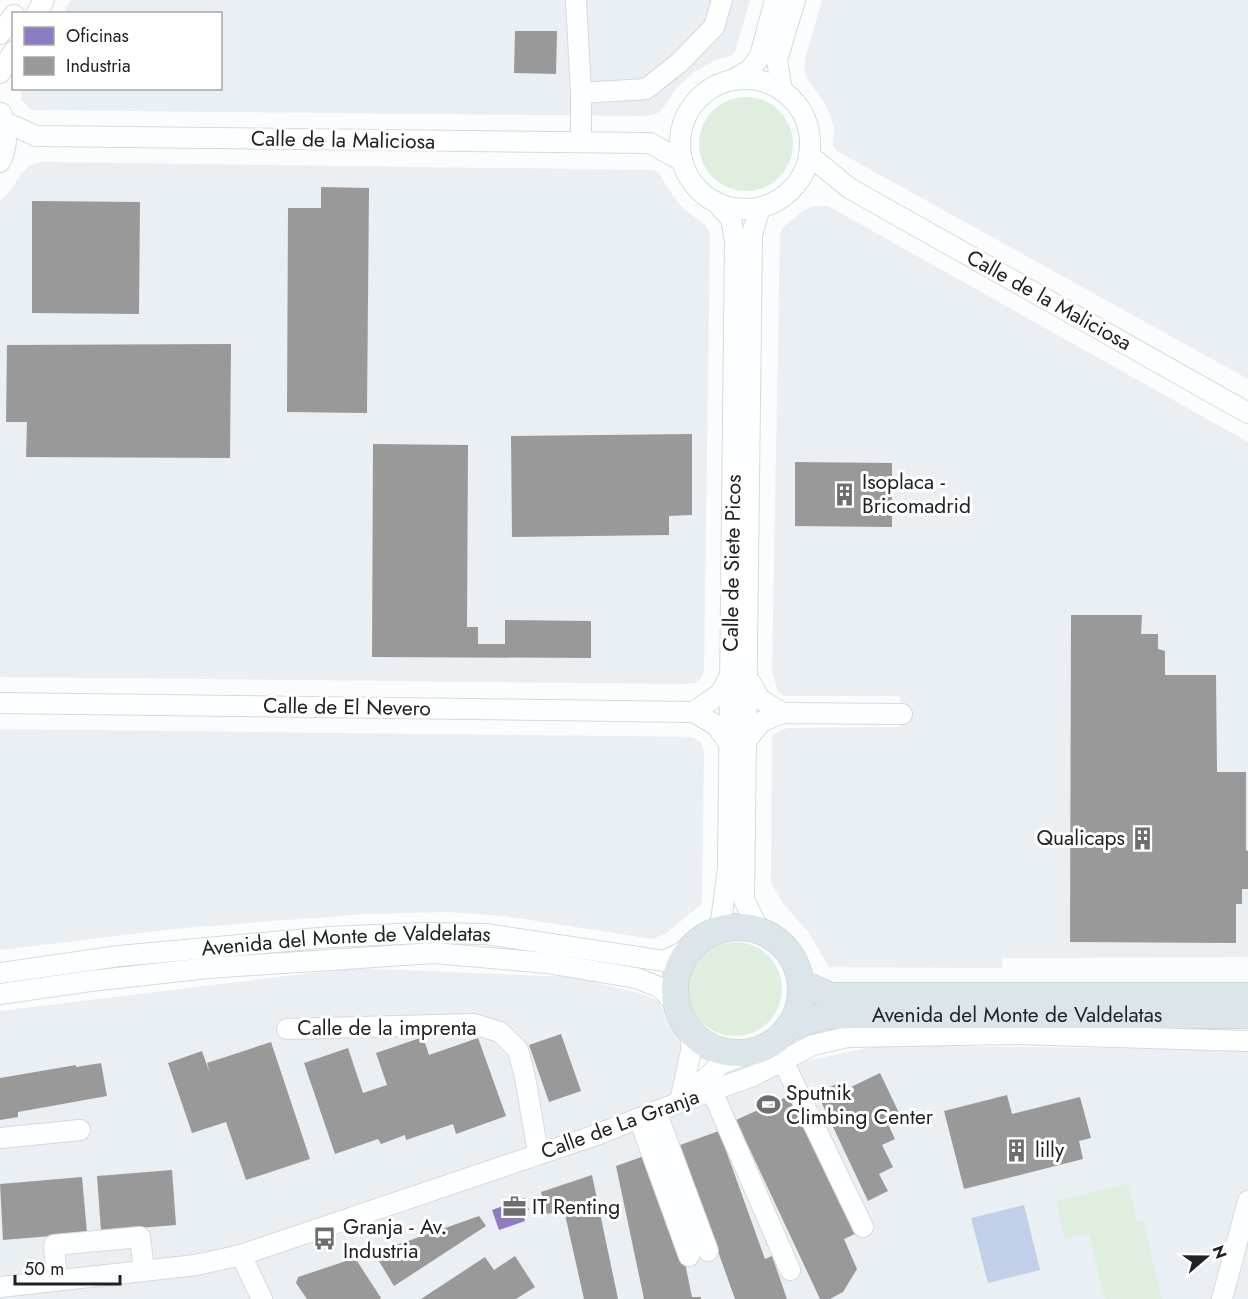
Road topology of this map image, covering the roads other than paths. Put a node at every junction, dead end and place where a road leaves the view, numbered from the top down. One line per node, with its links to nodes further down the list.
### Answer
1 (576, 0): 11 (street)
2 (722, 0): 11 (street)
3 (775, 0): 9 (street)
4 (795, 0): 10 (street)
5 (12, 17): 6 (street)
6 (0, 34)
7 (12, 54): 8 (street)
8 (0, 73)
9 (734, 80): 10 (street); 13 (street)
10 (782, 91): 17 (street)
11 (581, 93): 15 (street)
12 (2, 116): 14 (street, Calle de la Maliciosa); 18 (street)
13 (686, 118): 16 (street); 19 (street)
14 (36, 136): 15 (street, Calle de la Maliciosa); 18 (street, Calle de la Maliciosa)
15 (581, 142): 16 (street, Calle de la Maliciosa)
16 (650, 143): 19 (street, Calle de la Maliciosa)
17 (809, 155): 20 (street); 21 (street, Calle de la Maliciosa)
18 (2, 158)
19 (682, 161): 22 (street)
20 (795, 186): 21 (street, Calle de la Maliciosa); 23 (street)
21 (849, 188): 24 (street, Calle de la Maliciosa)
22 (716, 202): 23 (street); 25 (street, Calle de Siete Picos)
23 (760, 208): 25 (street, Calle de Siete Picos)
24 (1248, 412)
25 (738, 676): 27 (street); 28 (street); 30 (street, Calle de Siete Picos)
26 (0, 702): 27 (street, Calle de El Nevero)
27 (694, 712): 30 (street)
28 (782, 713): 29 (street); 30 (street)
29 (902, 714)
30 (738, 743): 31 (street, Calle de Siete Picos); 32 (street, Calle de Siete Picos)
31 (720, 929): 32 (main road); 33 (main road)
32 (759, 930): 35 (main road)
33 (689, 949): 34 (street, Avenida del Monte de Valdelatas); 38 (main road)
34 (0, 973)
35 (801, 983): 37 (main road, Avenida del Monte de Valdelatas); 41 (main road)
36 (0, 994): 38 (street, Avenida del Monte de Valdelatas)
37 (1248, 996)
38 (677, 1005): 43 (main road)
39 (939, 1015): 40 (main road, Avenida del Monte de Valdelatas); 41 (main road, Avenida del Monte de Valdelatas); 44 (street)
40 (1248, 1015)
41 (788, 1028): 46 (main road)
42 (287, 1029): 53 (street, Calle de la imprenta)
43 (692, 1033): 46 (main road); 49 (street)
44 (1012, 1034): 45 (street, Calle de La Granja); 47 (street, Calle de La Granja)
45 (1248, 1041)
46 (752, 1052): 49 (street)
47 (783, 1061): 48 (street, Calle de La Granja); 55 (street)
48 (712, 1091): 49 (street, Calle de La Granja); 58 (street)
49 (680, 1102): 50 (street, Calle de La Granja)
50 (647, 1114): 53 (street, Calle de La Granja); 56 (street)
51 (80, 1130): 52 (street)
52 (0, 1138)
53 (538, 1153): 57 (street, Calle de La Granja)
54 (1248, 1201): 63 (street)
55 (863, 1227)
56 (698, 1254)
57 (241, 1255): 59 (street, Calle de La Granja); 62 (street)
58 (790, 1270)
59 (144, 1271): 60 (street, Calle de La Granja); 60 (street)
60 (57, 1280): 61 (street, Calle de La Granja)
61 (0, 1287)
62 (262, 1299)
63 (1222, 1299)

